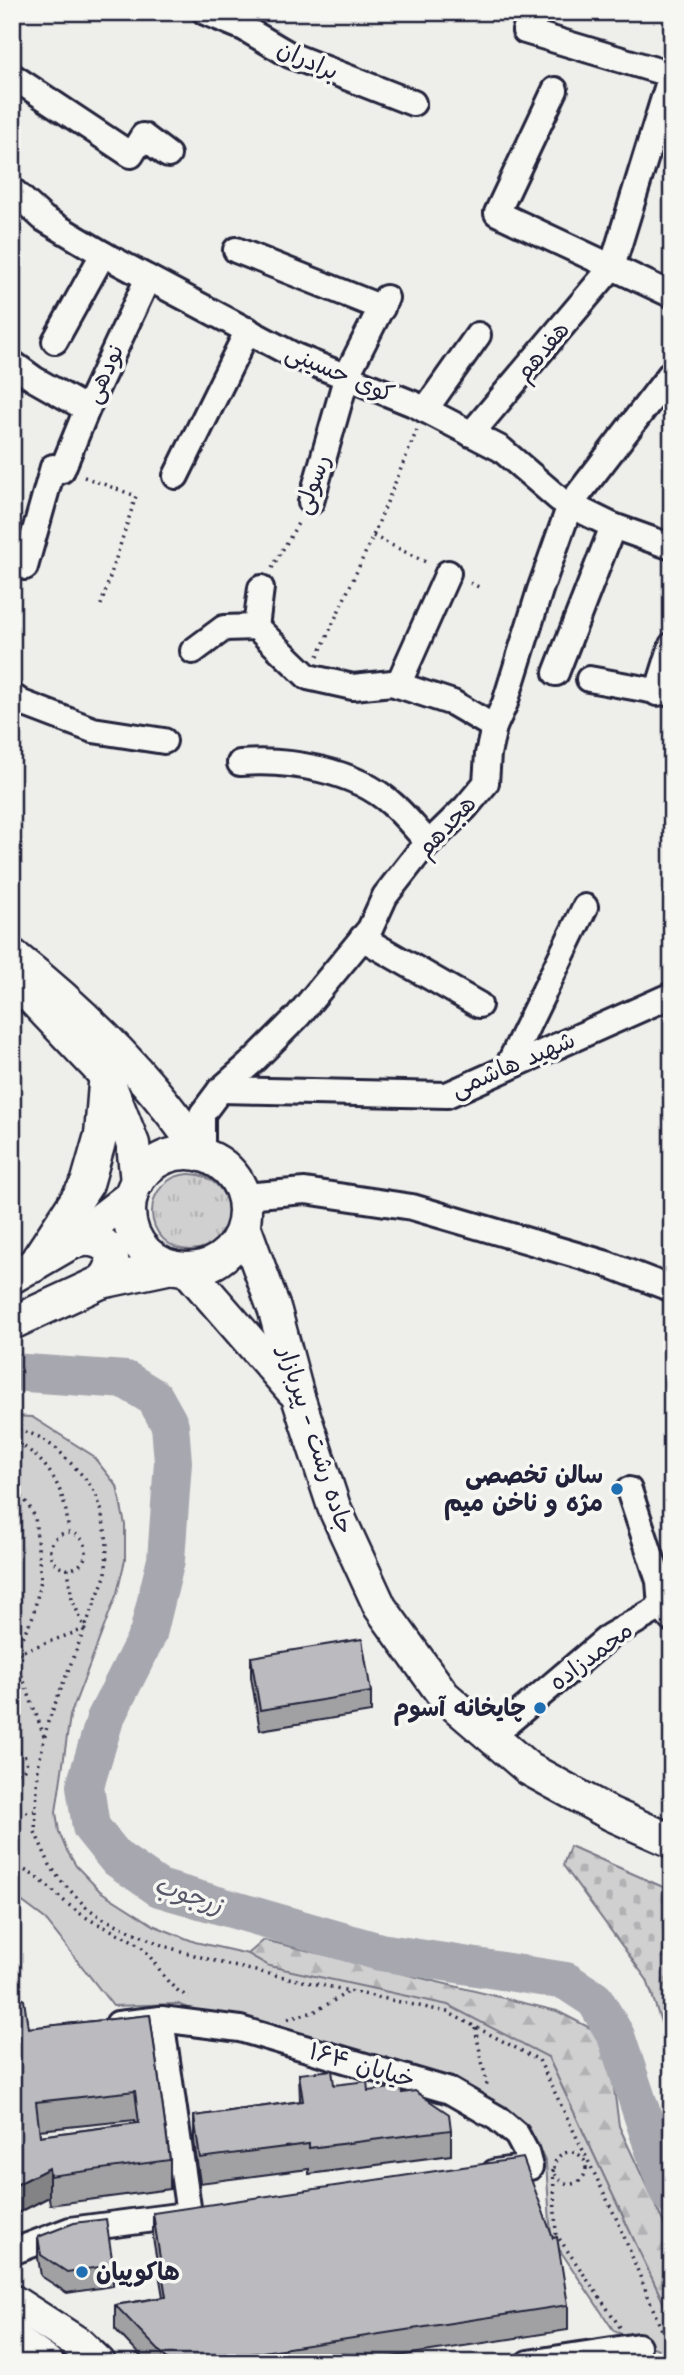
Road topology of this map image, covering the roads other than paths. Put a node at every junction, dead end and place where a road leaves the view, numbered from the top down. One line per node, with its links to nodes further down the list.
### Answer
1 (205, 12): 6 (street, برادران)
2 (525, 31): 3 (street)
3 (671, 75): 11 (street)
4 (12, 76): 7 (street)
5 (555, 90): 11 (street)
6 (413, 103)
7 (168, 155)
8 (12, 190): 10 (street, کوی حسینی)
9 (236, 250): 19 (street, رسولی)
10 (103, 254): 12 (street, کوی حسینی); 16 (street)
11 (612, 267): 13 (street); 22 (street, هفدهم)
12 (148, 278): 14 (street, کوی حسینی); 20 (street, نودهی)
13 (672, 295)
14 (248, 330): 19 (street, کوی حسینی); 23 (street)
15 (478, 335): 21 (street)
16 (55, 341)
17 (12, 363): 20 (street)
18 (672, 372): 25 (street, هجدهم)
19 (347, 376): 21 (street, کوی حسینی); 24 (street, رسولی)
20 (87, 408): 28 (street, نودهی)
21 (425, 411): 22 (street, کوی حسینی)
22 (471, 434): 25 (street, کوی حسینی)
23 (176, 476)
24 (311, 502)
25 (570, 505): 26 (street, کوی حسینی); 39 (street, هجدهم)
26 (613, 526): 27 (street, کوی حسینی); 34 (street)
27 (671, 543)
28 (24, 567)
29 (448, 573): 36 (street)
30 (261, 588): 31 (street)
31 (256, 627): 33 (street); 36 (street)
32 (672, 645): 37 (street)
33 (193, 652)
34 (556, 673)
35 (589, 679): 37 (street)
36 (398, 685): 39 (street)
37 (664, 693)
38 (12, 696): 40 (street)
39 (494, 727): 42 (street, هجدهم)
40 (164, 741)
41 (240, 763): 42 (street)
42 (429, 844): 44 (street, هجدهم)
43 (585, 907): 49 (street)
44 (362, 938): 48 (street); 51 (street, هجدهم)
45 (12, 955): 52 (main road)
46 (12, 982): 50 (main road)
47 (672, 996): 49 (street, شهید هاشمی)
48 (479, 1005)
49 (507, 1068): 51 (street, شهید هاشمی)
50 (106, 1076): 53 (main road); 57 (main road)
51 (220, 1090): 52 (street, هجدهم)
52 (202, 1155): 53 (main road); 54 (main road)
53 (134, 1189): 55 (main road); 56 (main road)
54 (244, 1211): 56 (main road); 59 (street); 61 (main road, جاده رشت - پیربازار)
55 (69, 1244): 57 (main road); 58 (main road)
56 (180, 1268): 58 (main road); 61 (main road)
57 (23, 1272)
58 (101, 1282): 60 (main road)
59 (672, 1290)
60 (12, 1324)
61 (298, 1397): 64 (main road, جاده رشت - پیربازار)
62 (629, 1490): 63 (street)
63 (667, 1613): 64 (street, محمدزاده)
64 (491, 1737): 65 (main road, جاده رشت - پیربازار)
65 (672, 1841)
66 (161, 2019): 67 (street, خیابان ۱۶۴); 68 (street, خیابان ۱۶۴); 70 (street)
67 (98, 2027)
68 (475, 2174)
69 (217, 2210): 70 (street)
70 (189, 2214): 71 (street)
71 (12, 2252)
72 (12, 2301): 76 (main road)
73 (12, 2338): 75 (main road)
74 (638, 2346): 77 (street)
75 (47, 2363)
76 (99, 2363)
77 (528, 2363)

